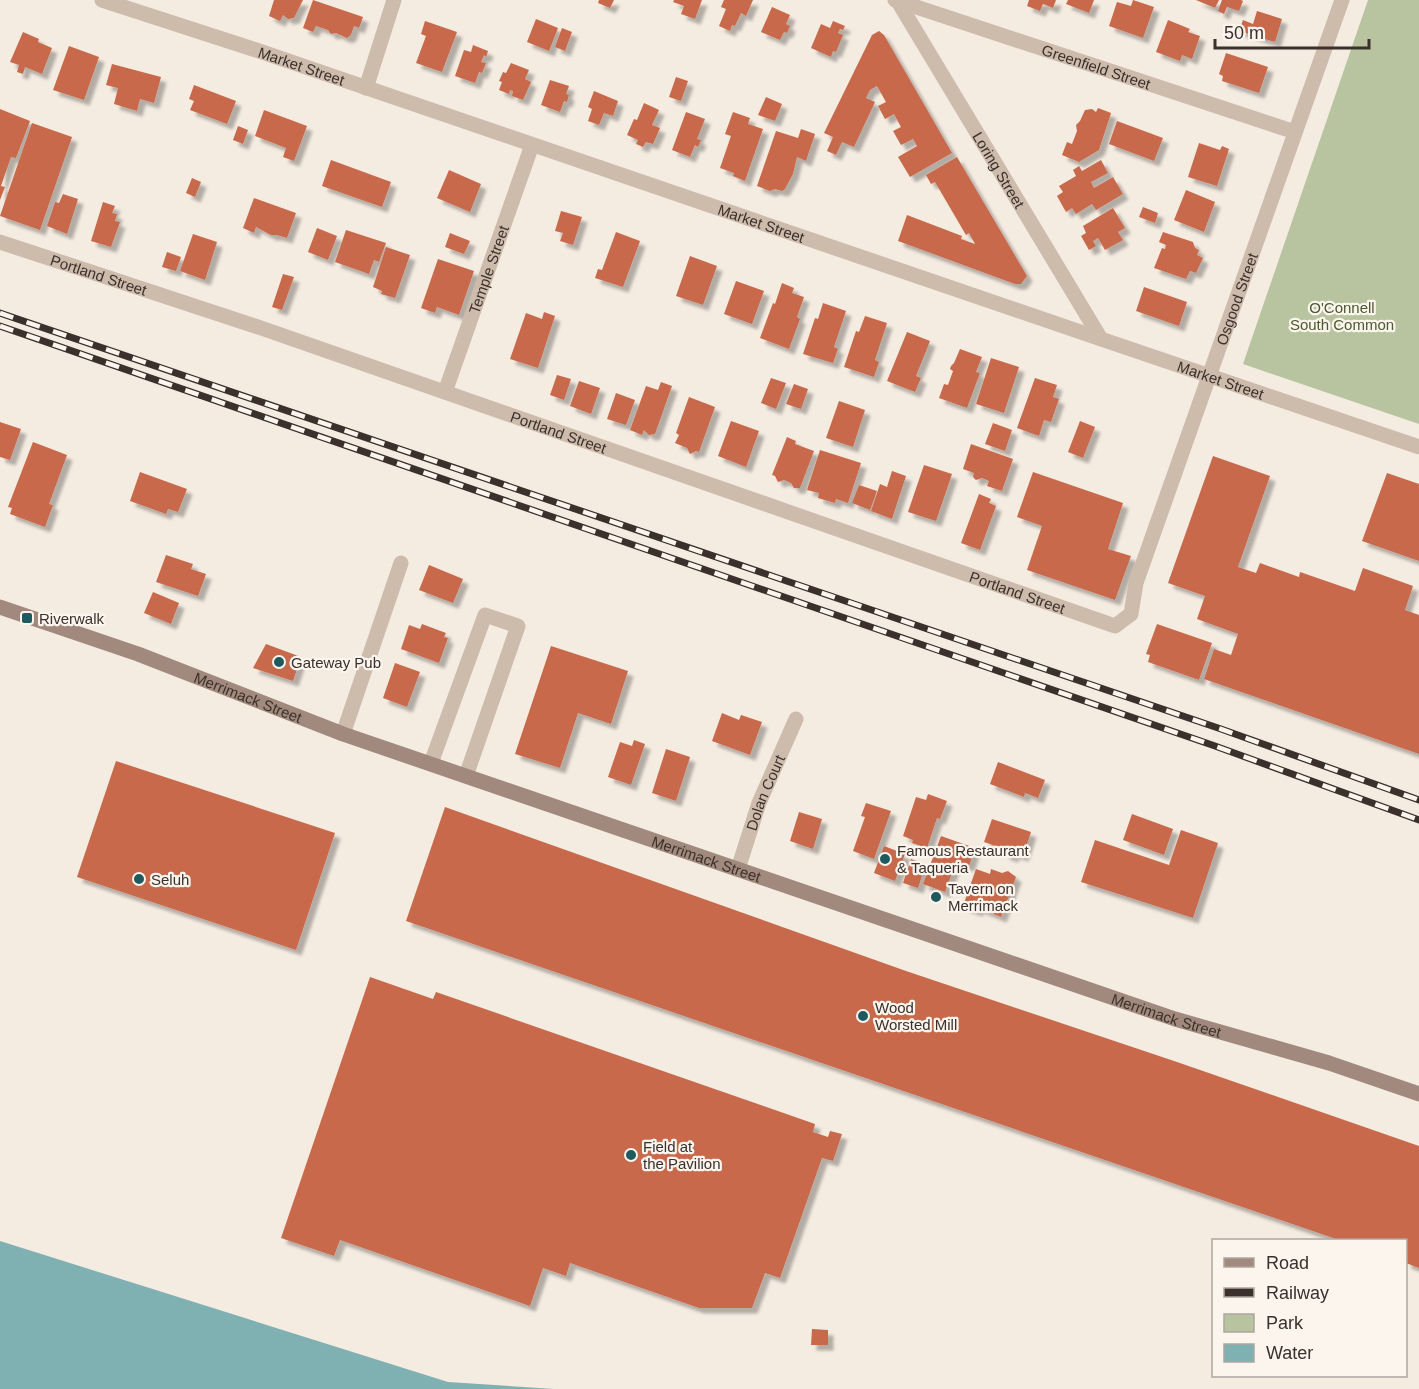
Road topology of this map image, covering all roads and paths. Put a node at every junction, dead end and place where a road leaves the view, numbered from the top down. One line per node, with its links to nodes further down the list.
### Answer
1 (102, 0): 5 (street, Market Street)
2 (394, 0): 5 (street)
3 (897, 0): 6 (street, Greenfield Street); 9 (street, Loring Street)
4 (1342, 0): 6 (street, Osgood Street)
5 (366, 88): 7 (street, Market Street)
6 (1295, 132): 10 (street, Osgood Street)
7 (532, 145): 9 (street, Market Street); 11 (street, Temple Street)
8 (0, 242): 11 (street, Portland Street)
9 (1101, 339): 10 (street, Market Street)
10 (1209, 376): 12 (street, Market Street); 15 (street, Osgood Street)
11 (445, 393): 15 (street, Portland Street)
12 (1419, 447)
13 (401, 563): 17 (street)
14 (0, 607): 17 (main road, Merrimack Street)
15 (1115, 626)
16 (796, 719): 20 (street, Dolan Court)
17 (343, 734): 18 (main road, Merrimack Street)
18 (431, 763): 19 (main road, Merrimack Street); 19 (street)
19 (466, 776): 20 (main road, Merrimack Street)
20 (738, 870): 21 (main road, Merrimack Street)
21 (1419, 1094)

